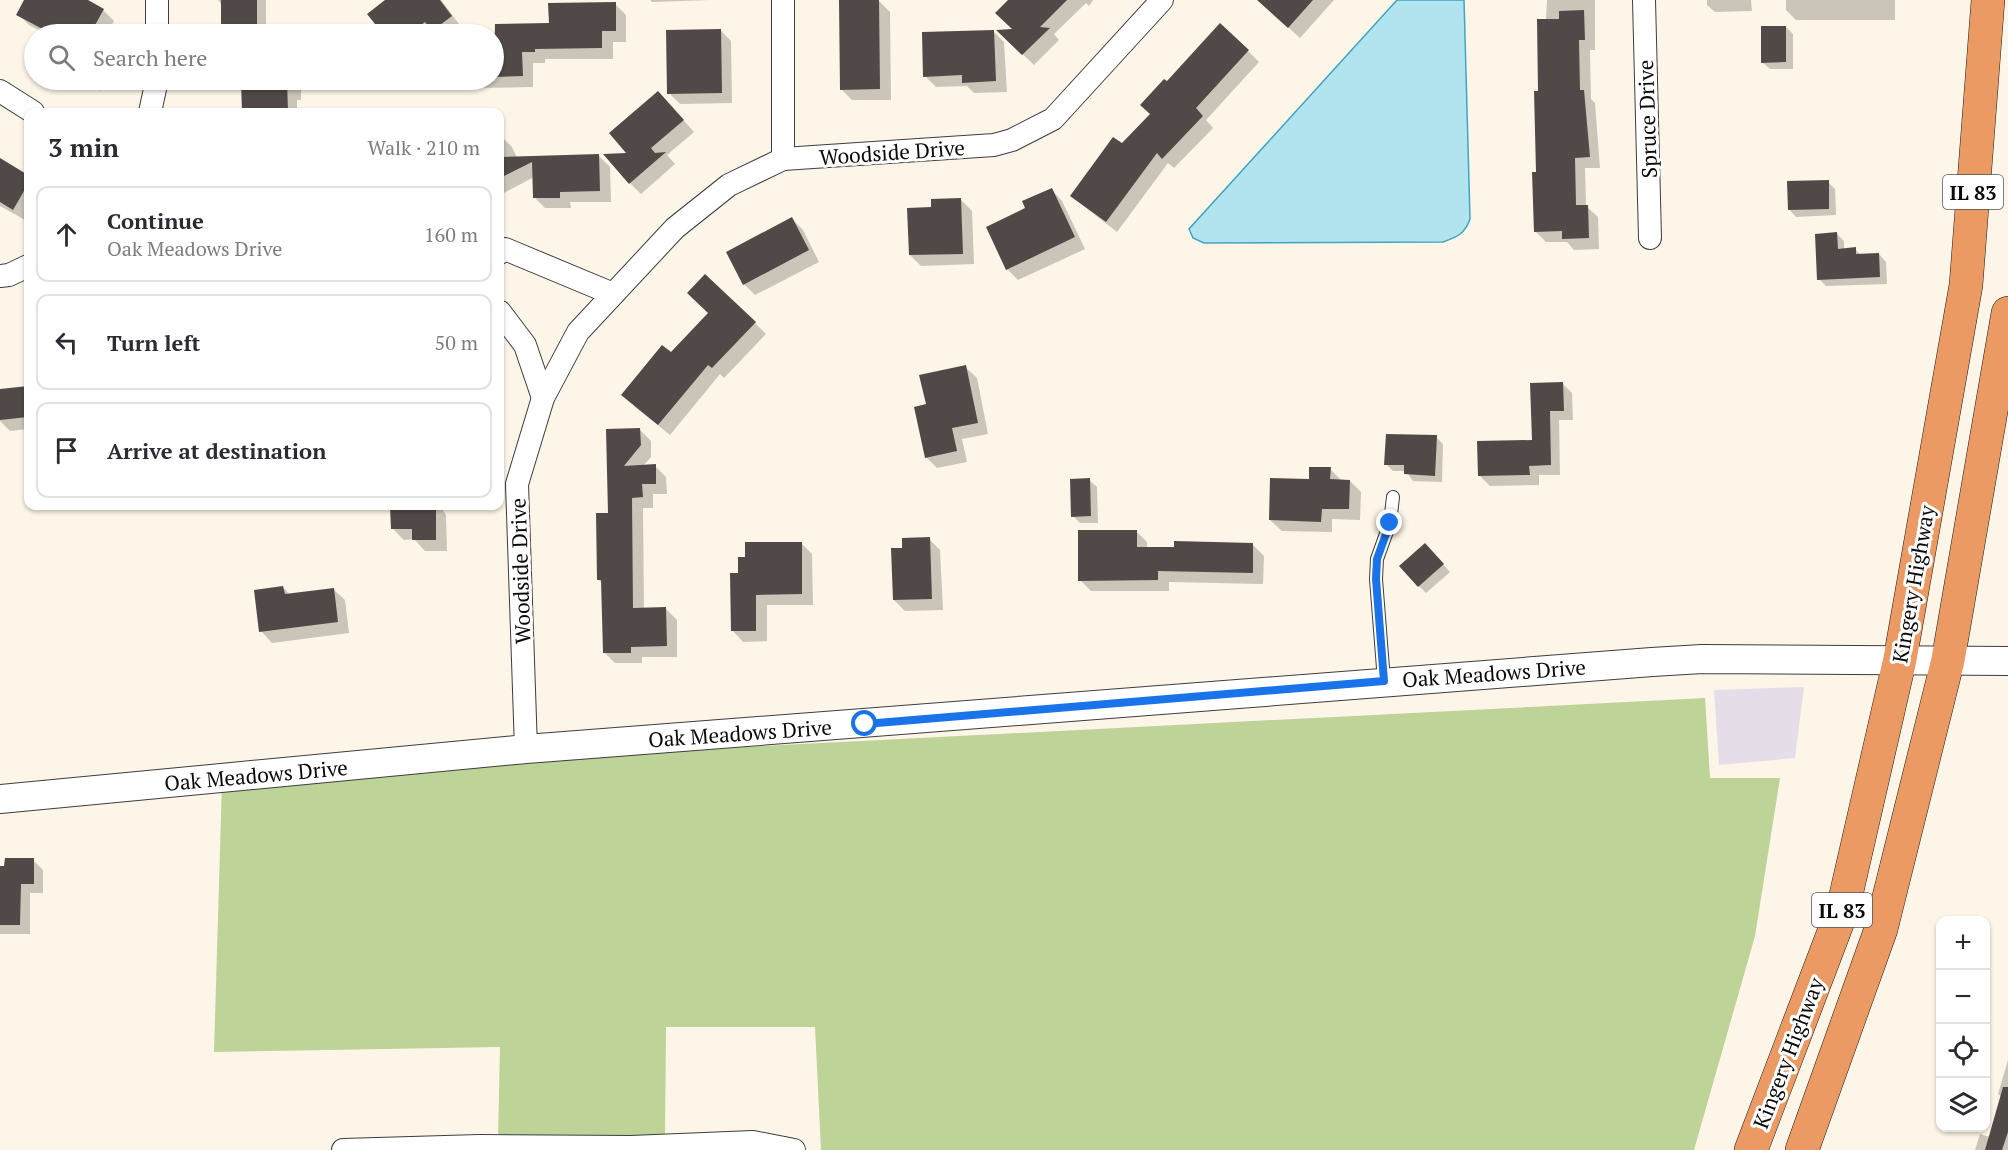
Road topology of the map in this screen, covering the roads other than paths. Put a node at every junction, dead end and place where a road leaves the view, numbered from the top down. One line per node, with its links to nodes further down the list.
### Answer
1 (157, 0): 6 (street)
2 (783, 0): 11 (street)
3 (1162, 0): 11 (street, Woodside Drive)
4 (1644, 0): 12 (street, Spruce Drive)
5 (1988, 0): 21 (highway, Kingery Highway / IL 83)
6 (157, 24)
7 (155, 90): 10 (street)
8 (0, 91): 9 (street)
9 (27, 108)
10 (151, 108)
11 (783, 159): 16 (street, Woodside Drive)
12 (1650, 238)
13 (504, 250): 16 (street)
14 (24, 268): 15 (street)
15 (0, 276)
16 (613, 294): 19 (street, Woodside Drive)
17 (2008, 313): 22 (highway, Kingery Highway / IL 83)
18 (504, 317): 19 (street)
19 (543, 398): 25 (street, Woodside Drive)
20 (1393, 497): 24 (lane)
21 (1900, 659): 22 (street, Oak Meadows Drive); 24 (street, Oak Meadows Drive); 29 (highway, Kingery Highway / IL 83)
22 (1948, 660): 23 (street, Oak Meadows Drive); 30 (highway, Kingery Highway / IL 83)
23 (2008, 661)
24 (1384, 681): 25 (street, Oak Meadows Drive)
25 (526, 749): 26 (street, Oak Meadows Drive)
26 (0, 799)
27 (343, 1150): 28 (street)
28 (793, 1150)
29 (1750, 1150)
30 (1802, 1150)

